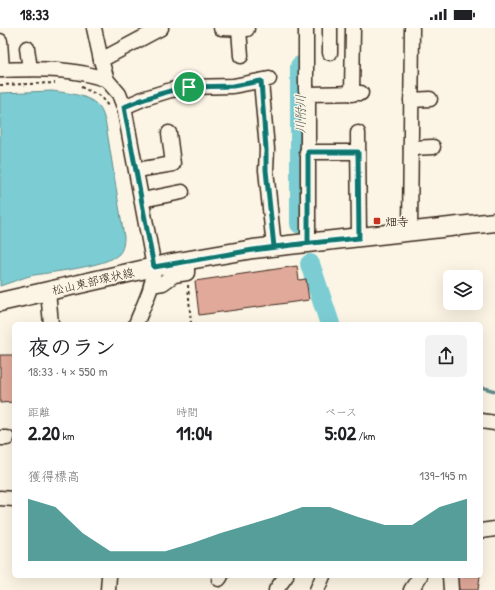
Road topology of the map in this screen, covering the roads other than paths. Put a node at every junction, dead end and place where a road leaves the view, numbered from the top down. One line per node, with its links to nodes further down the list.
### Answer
1 (94, 28): 13 (street)
2 (221, 28): 7 (street)
3 (306, 28): 17 (street)
4 (330, 28): 11 (street)
5 (354, 28): 17 (street)
6 (412, 28): 19 (street)
7 (243, 29): 12 (street)
8 (152, 30): 13 (street)
9 (0, 41): 15 (street)
10 (27, 48): 14 (street)
11 (330, 52)
12 (241, 56)
13 (101, 60): 16 (street)
14 (30, 69): 15 (street); 16 (street)
15 (1, 70)
16 (107, 80): 20 (street)
17 (308, 94): 25 (street)
18 (430, 99): 19 (street)
19 (411, 100): 24 (street)
20 (124, 107): 27 (street); 34 (street)
21 (169, 133): 27 (street)
22 (358, 133): 26 (street)
23 (433, 147): 24 (street)
24 (411, 148): 31 (street)
25 (308, 152): 26 (street); 33 (street)
26 (358, 152): 32 (street)
27 (137, 170): 29 (street)
28 (182, 192): 29 (street)
29 (142, 200): 35 (street)
30 (495, 222): 31 (main road, 松山東部環状線)
31 (410, 232): 32 (main road, 松山東部環状線)
32 (359, 238): 33 (main road, 松山東部環状線)
33 (308, 243): 34 (main road, 松山東部環状線)
34 (274, 247): 36 (main road, 松山東部環状線)
35 (154, 267): 36 (main road, 松山東部環状線); 37 (street); 38 (main road, 松山東部環状線)
36 (187, 267): 37 (street)
37 (151, 285): 41 (street)
38 (48, 291): 39 (main road, 松山東部環状線); 40 (street)
39 (0, 302)
40 (51, 322)
41 (137, 322)
42 (483, 421): 43 (street)
43 (495, 424)
44 (0, 498): 45 (street)
45 (12, 499)
46 (495, 529): 47 (street)
47 (483, 531)
48 (109, 578): 53 (street)
49 (285, 578): 54 (street)
50 (322, 578): 55 (street)
51 (419, 578): 56 (street)
52 (450, 578): 57 (street)
53 (108, 590)
54 (276, 590)
55 (317, 590)
56 (411, 590)
57 (451, 590)

